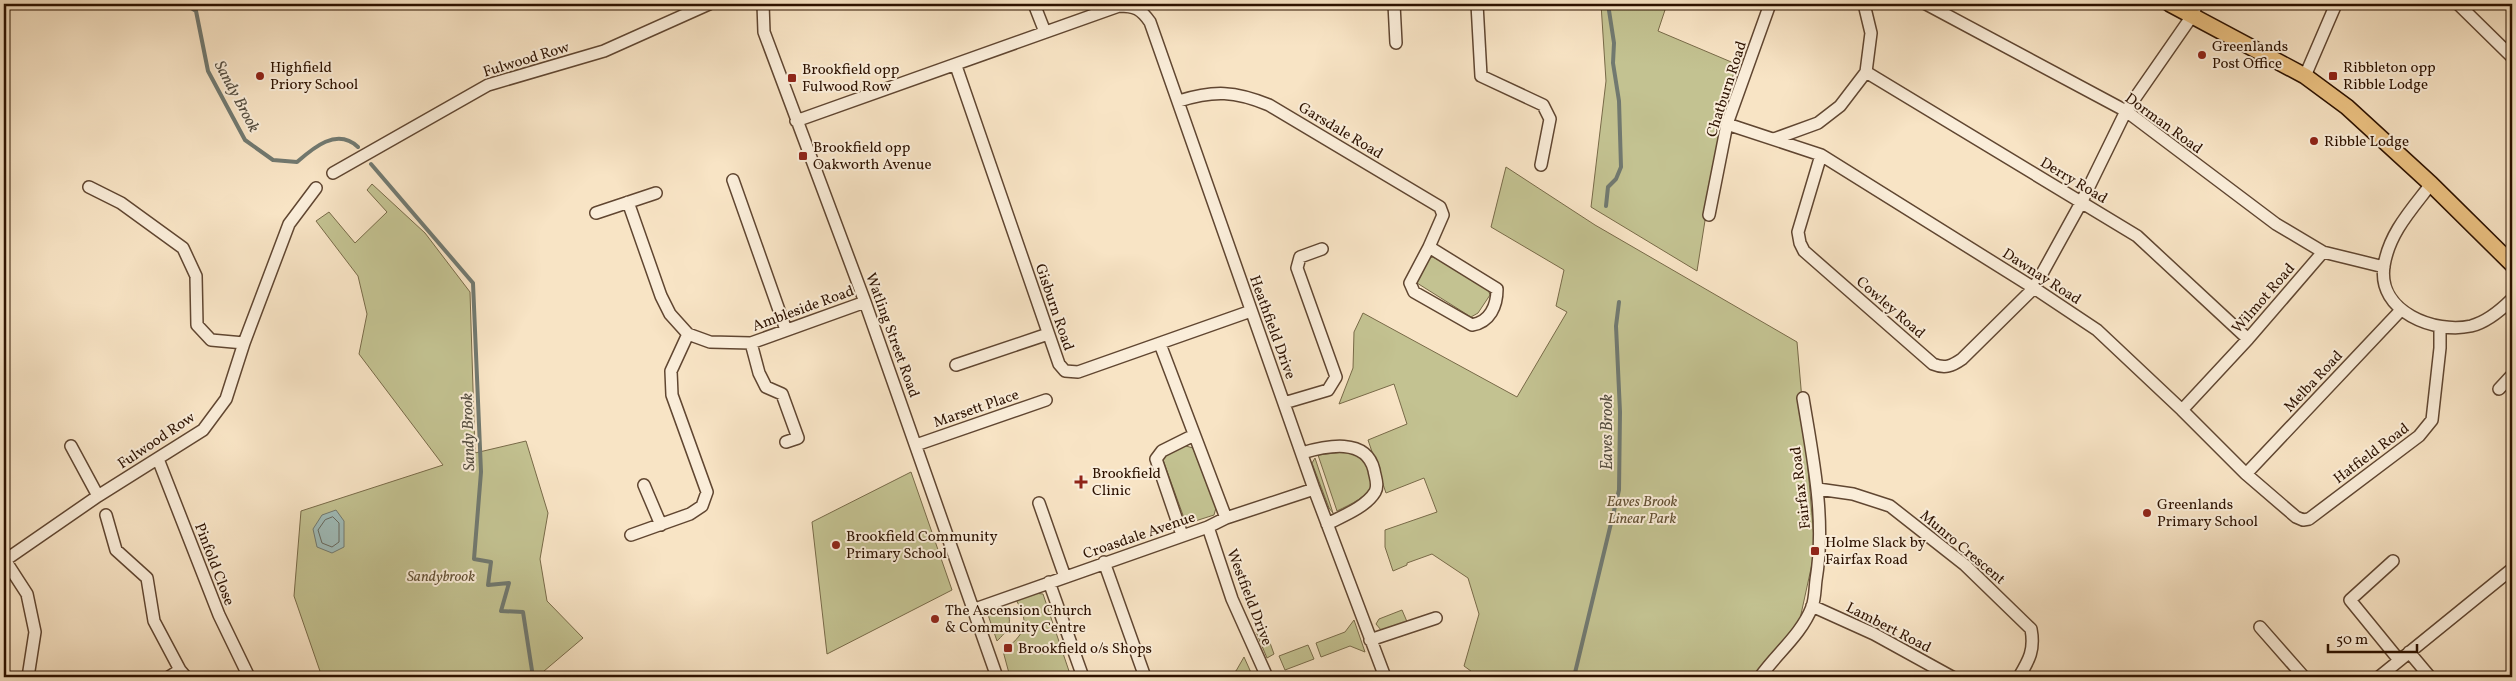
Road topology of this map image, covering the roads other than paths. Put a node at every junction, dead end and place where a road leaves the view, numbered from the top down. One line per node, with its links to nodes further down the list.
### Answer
1 (709, 4): 26 (street, Fulwood Row)
2 (763, 4): 21 (street, Watling Street Road)
3 (1034, 4): 13 (street)
4 (1394, 4): 14 (street)
5 (1477, 4): 25 (street)
6 (1770, 4): 22 (street, Chatburn Road)
7 (1864, 4): 17 (street)
8 (1926, 4): 20 (street, Dorman Road)
9 (2170, 4): 12 (main road)
10 (2336, 4): 18 (street)
11 (2458, 4): 15 (street)
12 (2194, 10): 18 (main road); 20 (street, Cowley Road)
13 (1045, 32): 16 (street); 19 (street, Heathfield Drive)
14 (1396, 42)
15 (2512, 57)
16 (956, 66): 21 (street); 49 (street, Gisburn Road)
17 (1866, 72): 23 (street); 32 (street, Derry Road)
18 (2305, 76): 28 (main road)
19 (1179, 101): 36 (street, Garsdale Road); 45 (street, Heathfield Drive)
20 (2126, 111): 32 (street, Cowley Road); 38 (street, Dorman Road)
21 (796, 121): 43 (street, Watling Street Road)
22 (1727, 124): 23 (street, Dawnay Road); 35 (street, Chatburn Road)
23 (1774, 139): 24 (street, Dawnay Road)
24 (1820, 155): 41 (street, Dawnay Road); 41 (street, Cowley Road)
25 (1541, 165)
26 (333, 173)
27 (732, 180): 47 (street)
28 (2431, 184): 39 (main road); 40 (street)
29 (90, 187): 51 (street)
30 (316, 188): 51 (street, Fulwood Row)
31 (656, 193): 33 (street)
32 (2082, 201): 41 (street, Cowley Road); 50 (street, Derry Road)
33 (628, 202): 34 (street); 48 (street)
34 (596, 213)
35 (1709, 215)
36 (1429, 247): 36 (street, Garsdale Road)
37 (1322, 249): 59 (street)
38 (2323, 252): 40 (street); 50 (street, Wilmot Road)
39 (2511, 261)
40 (2384, 267): 44 (street)
41 (2034, 288): 60 (street, Dawnay Road)
42 (2512, 299): 46 (street)
43 (865, 302): 47 (street, Ambleside Road); 63 (street, Watling Street Road)
44 (2401, 310): 46 (street); 67 (street, Melba Road)
45 (1250, 311): 53 (street, Gisburn Road); 59 (street, Heathfield Drive)
46 (2440, 328): 74 (street, Hatfield Road)
47 (786, 330): 52 (street, Ambleside Road)
48 (688, 334): 52 (street, Ambleside Road); 77 (street)
49 (1048, 334): 53 (street, Gisburn Road); 54 (street)
50 (2248, 339): 60 (street, Wilmot Road)
51 (244, 343): 66 (street, Fulwood Row)
52 (751, 343): 62 (street)
53 (1160, 344): 61 (street)
54 (956, 365)
55 (2512, 375): 56 (street)
56 (2499, 389)
57 (1803, 398): 70 (street, Fairfax Road)
58 (1046, 400): 63 (street, Marsett Place)
59 (1284, 403): 65 (street, Heathfield Drive)
60 (2182, 410): 67 (street, Dawnay Road)
61 (1194, 435): 75 (street); 80 (street)
62 (786, 442)
63 (916, 445): 88 (street, Watling Street Road)
64 (71, 446): 71 (street)
65 (1302, 453): 69 (street, Heathfield Drive); 76 (street)
66 (158, 459): 71 (street, Fulwood Row); 97 (street, Pinfold Close)
67 (2246, 474): 74 (street, Dawnay Road)
68 (644, 485): 77 (street)
69 (1314, 489): 75 (street, Croasdale Avenue); 76 (street, Heathfield Drive)
70 (1818, 489): 87 (street, Fairfax Road); 105 (street, Munro Crescent)
71 (98, 496): 81 (street, Fulwood Row)
72 (1039, 503): 85 (street)
73 (106, 515): 94 (street)
74 (2296, 517)
75 (1226, 518): 78 (street, Croasdale Avenue)
76 (1327, 524): 91 (street, Heathfield Drive)
77 (661, 525): 79 (street)
78 (1208, 527): 80 (street, Croasdale Avenue); 101 (street, Westfield Drive)
79 (631, 535)
80 (1182, 535): 83 (street, Croasdale Avenue)
81 (4, 561): 95 (street)
82 (2393, 561): 93 (street)
83 (1104, 562): 85 (street, Croasdale Avenue); 100 (street)
84 (2512, 569): 92 (street)
85 (1065, 577): 86 (street, Croasdale Avenue)
86 (1049, 582): 88 (street, Croasdale Avenue); 99 (street)
87 (1812, 606): 103 (street, Fairfax Road); 104 (street, Lambert Road)
88 (974, 609): 98 (street, Watling Street Road)
89 (1436, 618): 91 (street)
90 (2260, 627): 106 (street)
91 (1370, 640): 102 (street, Heathfield Drive)
92 (2409, 652): 93 (street); 108 (street)
93 (2399, 660): 107 (street)
94 (183, 674): 96 (street)
95 (28, 677)
96 (169, 677)
97 (249, 677)
98 (997, 677)
99 (1083, 677)
100 (1145, 677)
101 (1267, 677)
102 (1384, 677)
103 (1761, 677)
104 (1952, 677)
105 (2019, 677)
106 (2304, 677)
107 (2379, 677)
108 (2430, 677)

